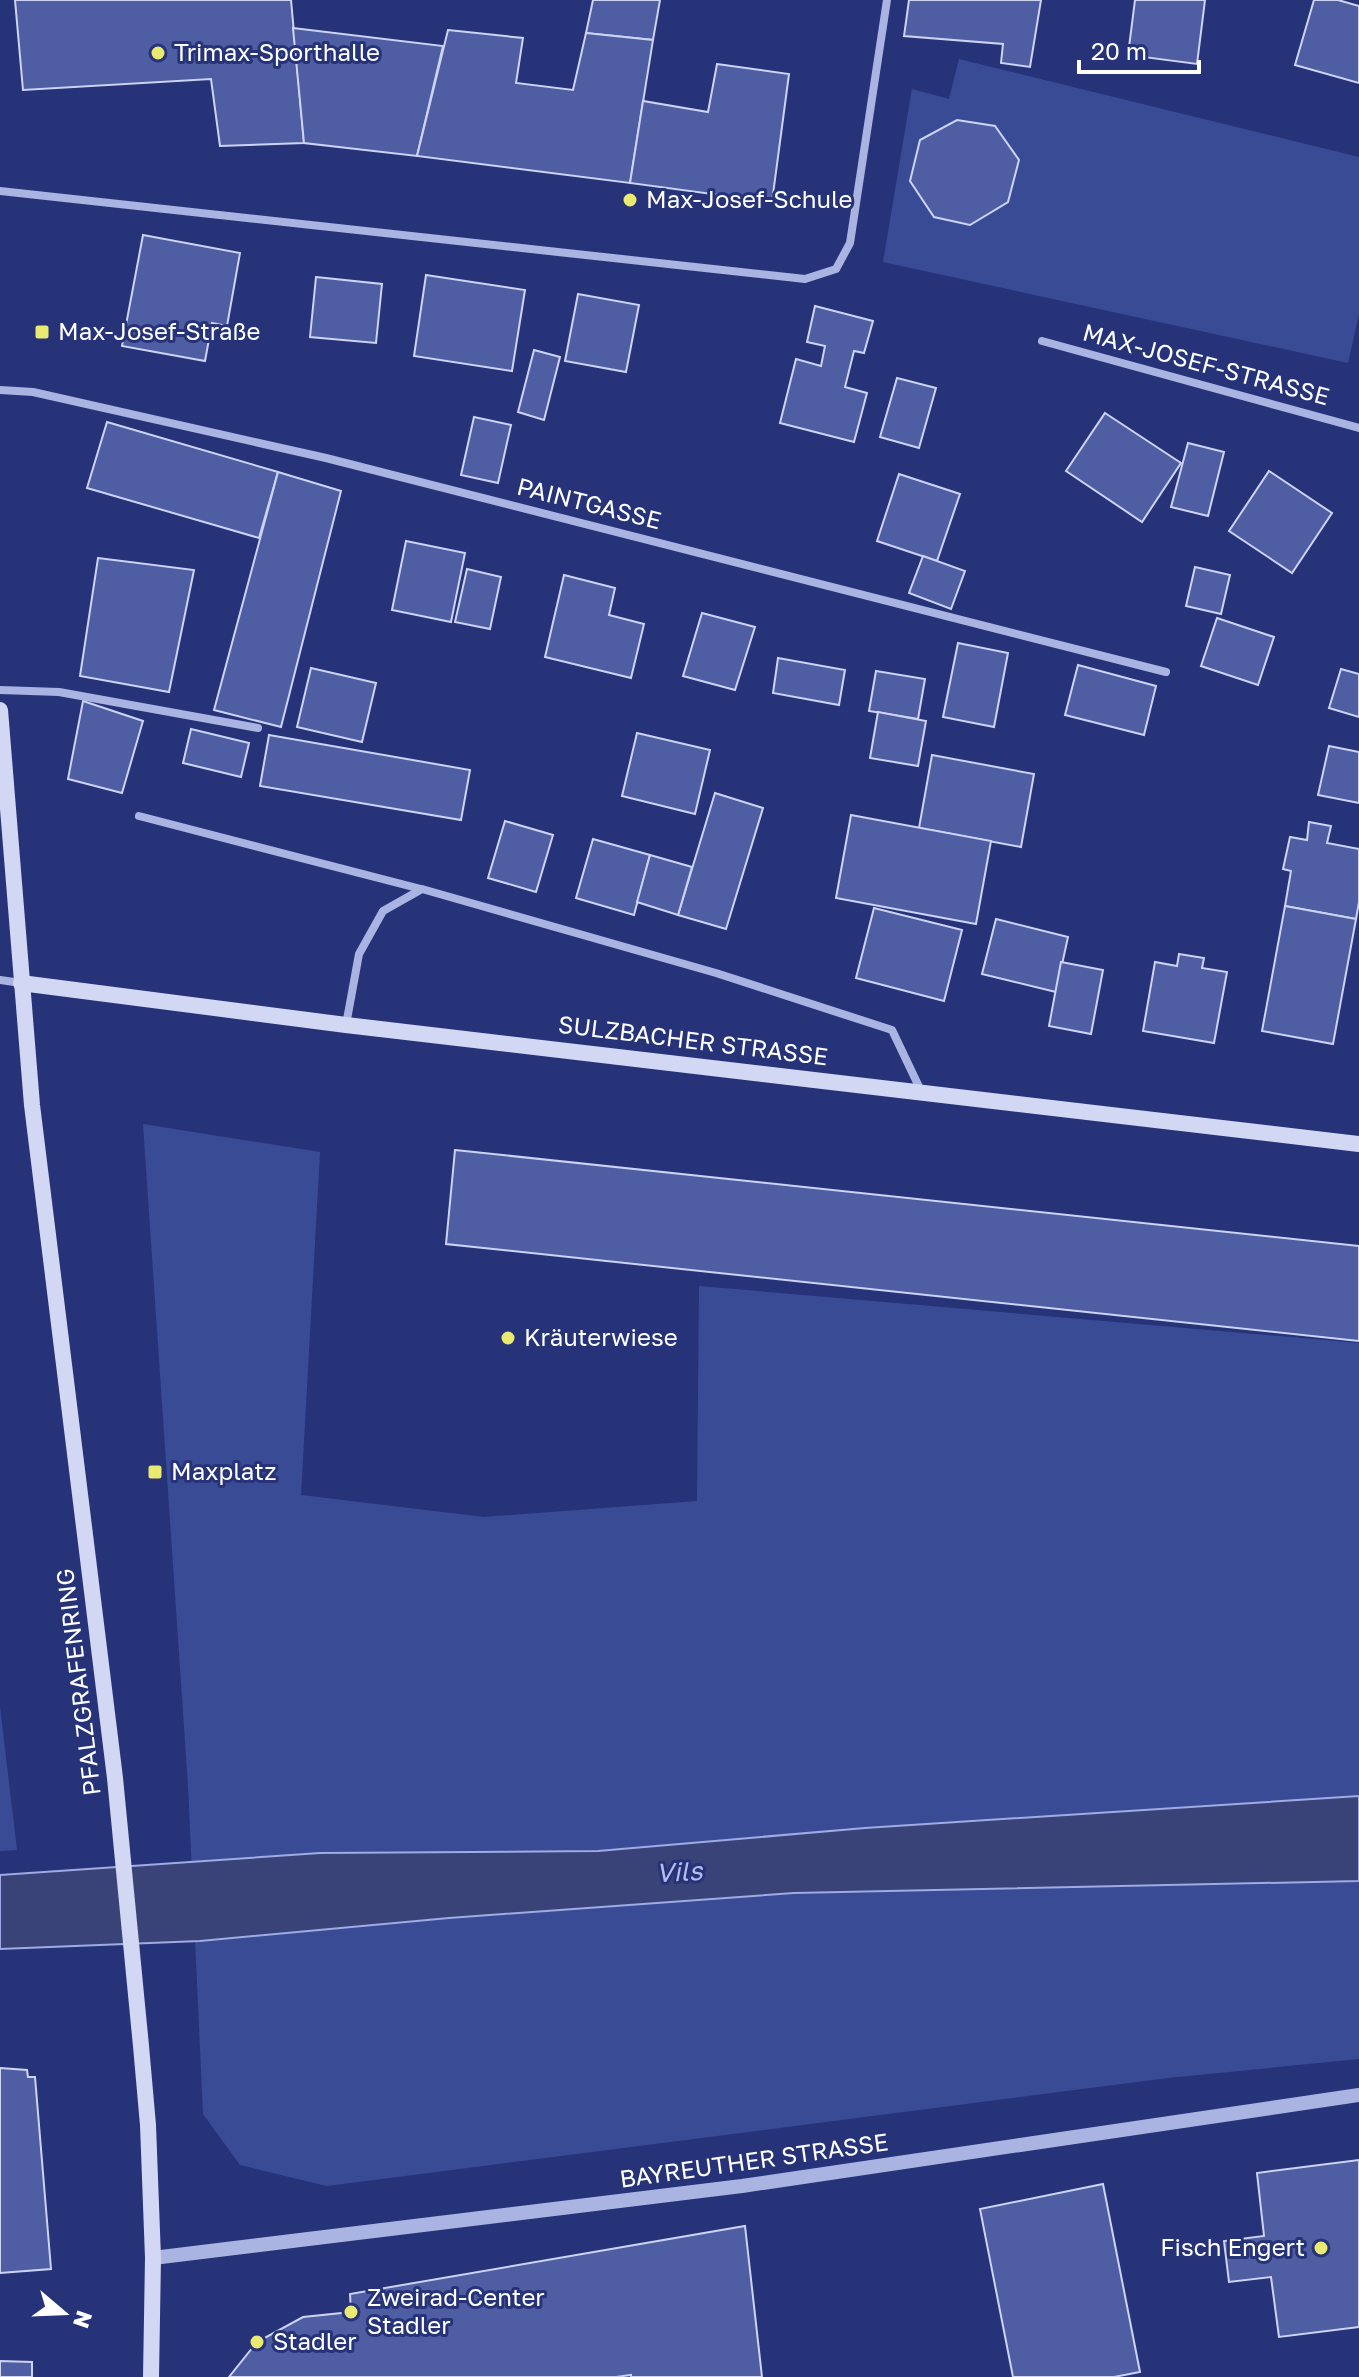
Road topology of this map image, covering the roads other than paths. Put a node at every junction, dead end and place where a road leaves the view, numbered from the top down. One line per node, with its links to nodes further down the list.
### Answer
1 (887, 0): 2 (street)
2 (0, 191)
3 (1042, 341): 5 (street, MAX-JOSEF-STRASSE)
4 (0, 390): 6 (street, PAINTGASSE)
5 (1359, 428)
6 (1166, 672)
7 (0, 690): 9 (street)
8 (0, 710): 13 (main road, PFALZGRAFENRING)
9 (258, 728)
10 (139, 816): 11 (street)
11 (422, 889): 14 (street); 15 (street)
12 (0, 980): 13 (street)
13 (21, 983): 14 (main road, SULZBACHER STRASSE); 18 (main road, PFALZGRAFENRING)
14 (346, 1025): 15 (main road, SULZBACHER STRASSE)
15 (922, 1093): 16 (main road, SULZBACHER STRASSE)
16 (1359, 1144)
17 (1359, 2095): 18 (street, BAYREUTHER STRASSE)
18 (153, 2258): 19 (main road, PFALZGRAFENRING)
19 (151, 2377)

